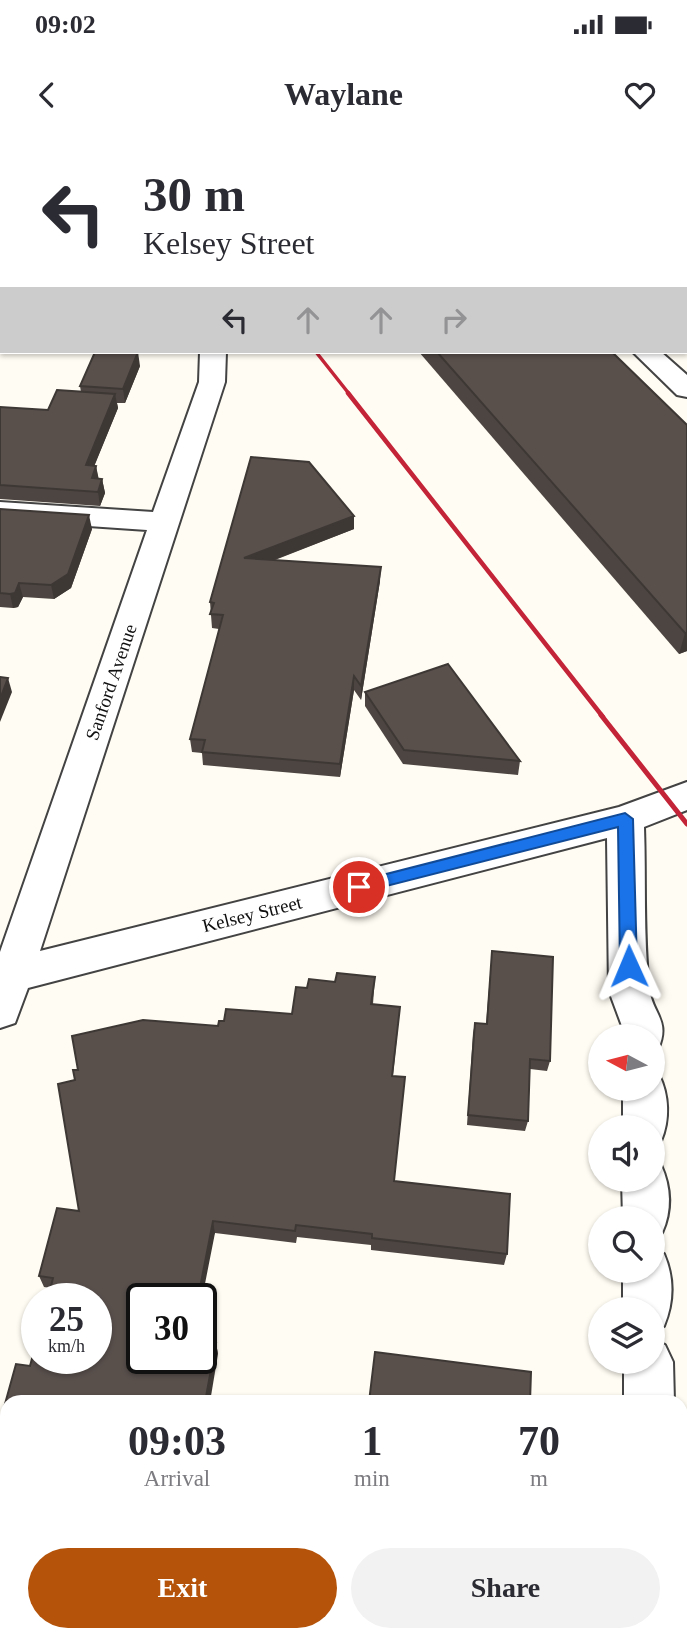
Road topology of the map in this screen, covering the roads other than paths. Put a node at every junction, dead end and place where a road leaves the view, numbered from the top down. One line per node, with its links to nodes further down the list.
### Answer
1 (213, 354): 5 (street, Sanford Avenue)
2 (648, 354): 3 (street)
3 (687, 390)
4 (0, 511): 5 (street)
5 (164, 522): 8 (street, Sanford Avenue)
6 (687, 796): 7 (street, Kelsey Street)
7 (625, 819): 8 (street, Kelsey Street); 9 (street)
8 (4, 987)
9 (642, 1024)
10 (648, 1374): 11 (street)
11 (649, 1395)

